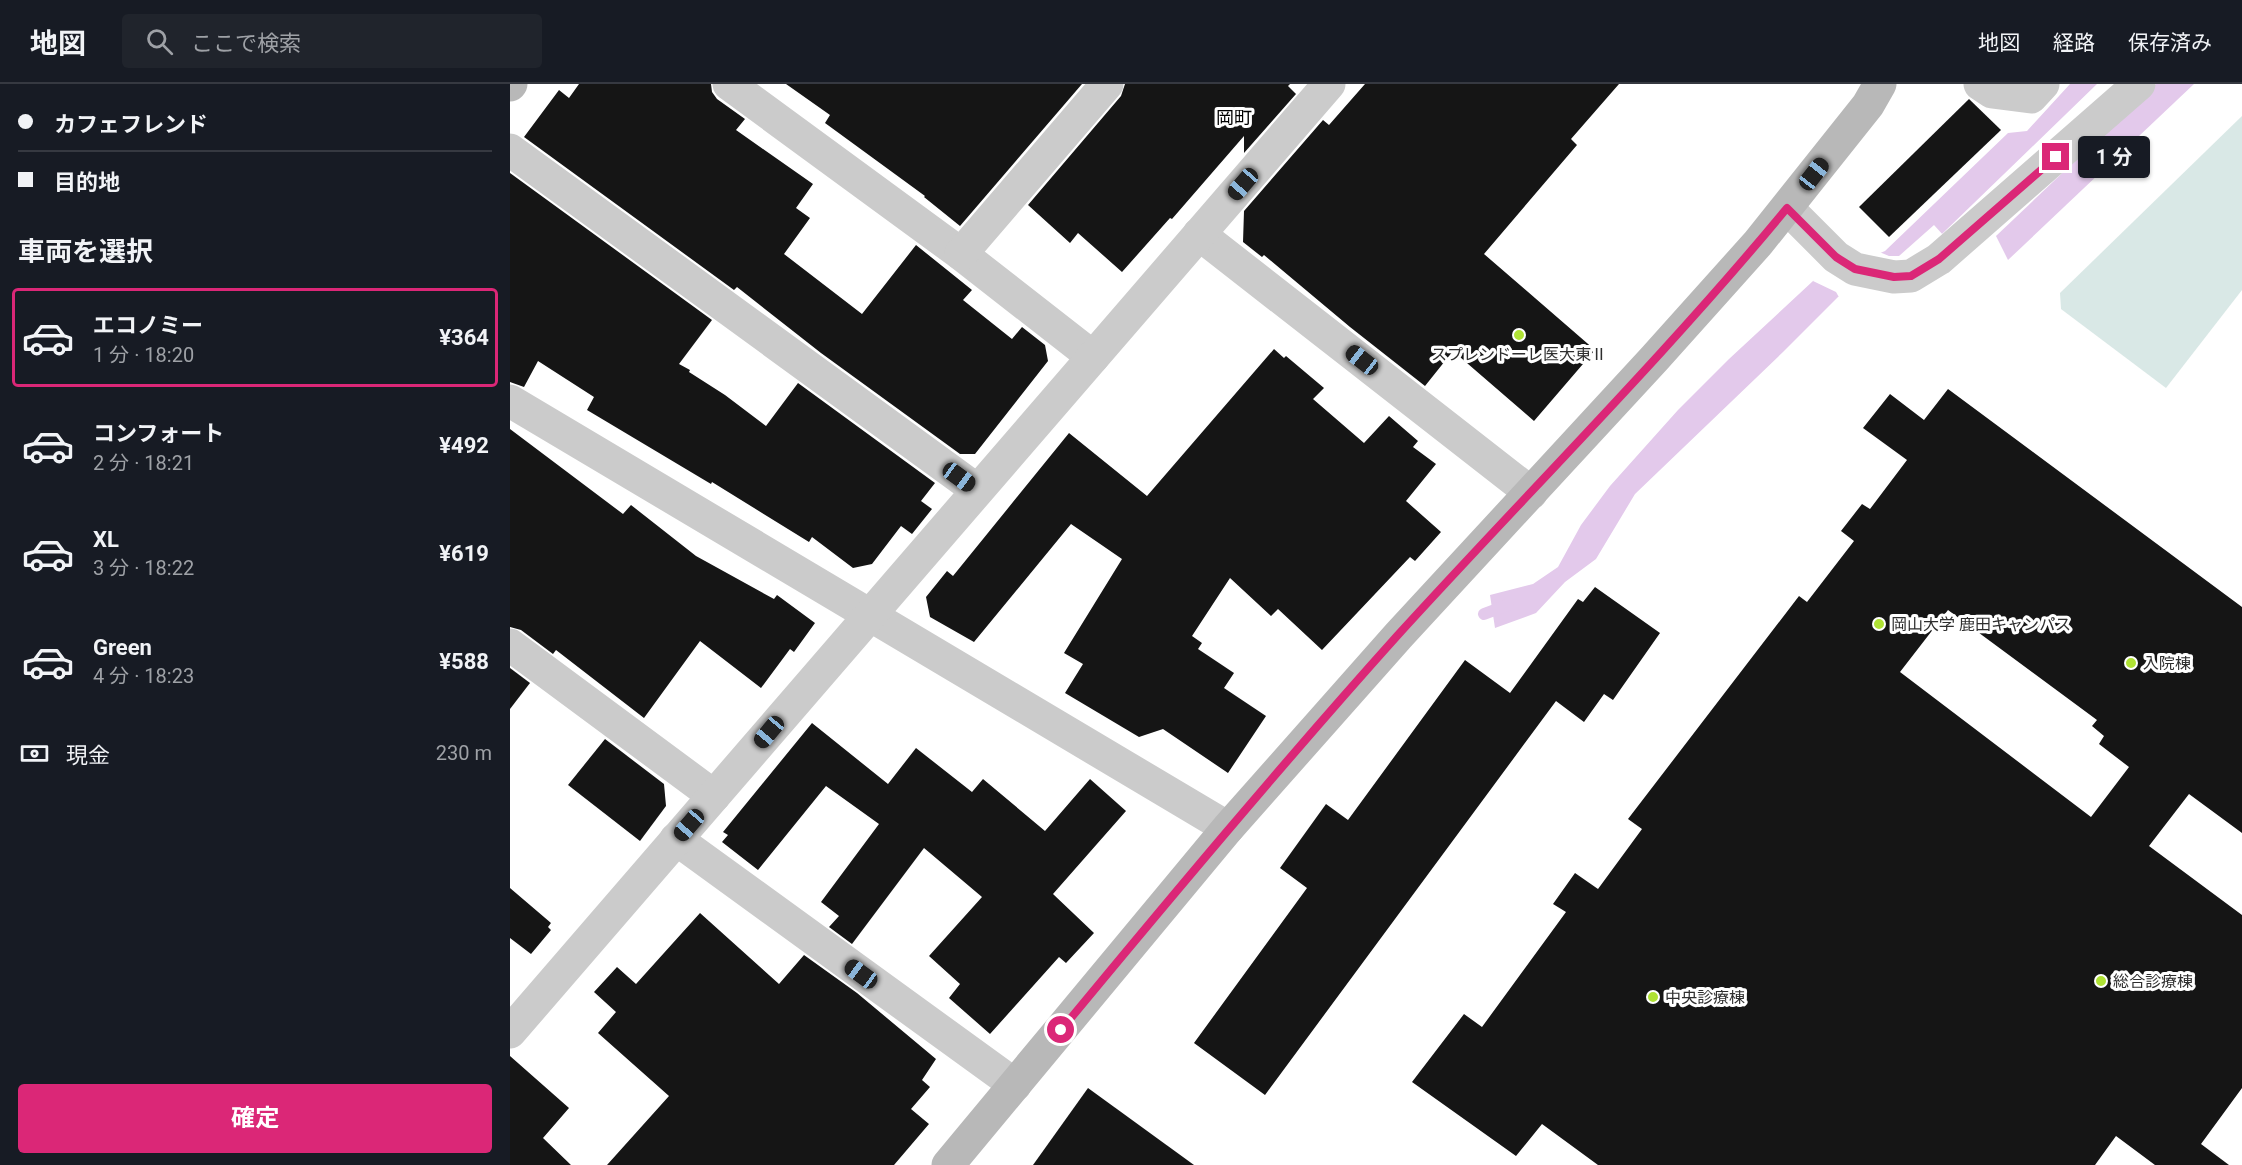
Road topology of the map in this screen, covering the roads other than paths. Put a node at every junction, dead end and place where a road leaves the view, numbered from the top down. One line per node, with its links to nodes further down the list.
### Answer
1 (729, 84): 11 (street)
2 (1107, 84): 11 (street)
3 (1329, 84): 10 (street)
4 (1880, 84): 9 (street)
5 (1980, 84): 6 (street)
6 (2043, 84)
7 (2139, 84): 9 (street)
8 (510, 150): 14 (street)
9 (1787, 208): 15 (street)
10 (1199, 234): 12 (street); 15 (street)
11 (961, 254): 12 (street)
12 (1093, 357): 14 (street)
13 (510, 401): 16 (street)
14 (977, 490): 16 (street)
15 (1531, 493): 19 (street)
16 (870, 615): 18 (street); 19 (street)
17 (510, 645): 18 (street)
18 (714, 796): 20 (street)
19 (1228, 828): 22 (street)
20 (676, 839): 21 (street); 22 (street)
21 (512, 1027)
22 (1015, 1085): 23 (street)
23 (948, 1165)

